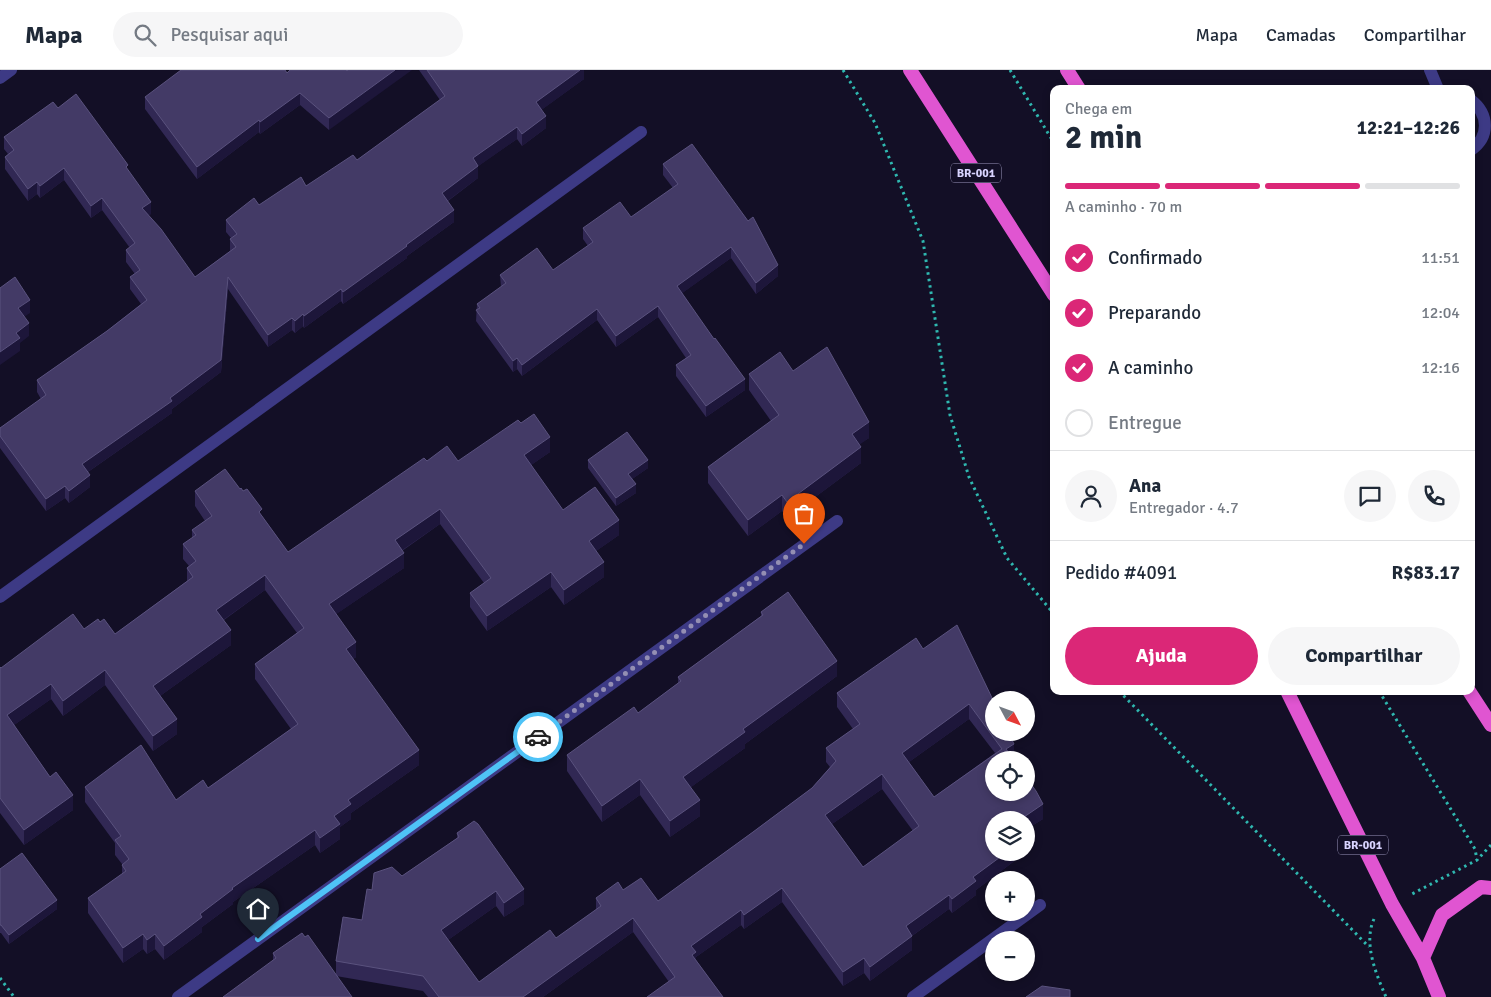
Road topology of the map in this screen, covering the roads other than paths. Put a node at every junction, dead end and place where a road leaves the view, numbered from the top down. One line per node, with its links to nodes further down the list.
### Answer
1 (11, 70): 5 (street)
2 (910, 70): 11 (highway, BR-001)
3 (1067, 70): 6 (highway)
4 (1430, 70): 7 (street)
5 (0, 78)
6 (1076, 85)
7 (1436, 85)
8 (1475, 104): 10 (street)
9 (641, 132): 13 (street)
10 (1475, 146)
11 (1050, 289)
12 (836, 521): 20 (street)
13 (0, 597)
14 (1289, 695): 19 (highway, BR-001)
15 (1472, 695): 16 (highway)
16 (1491, 725)
17 (1491, 888): 19 (highway)
18 (1040, 905): 21 (street)
19 (1423, 958): 22 (highway, BR-001)
20 (178, 997)
21 (912, 997)
22 (1439, 997)

